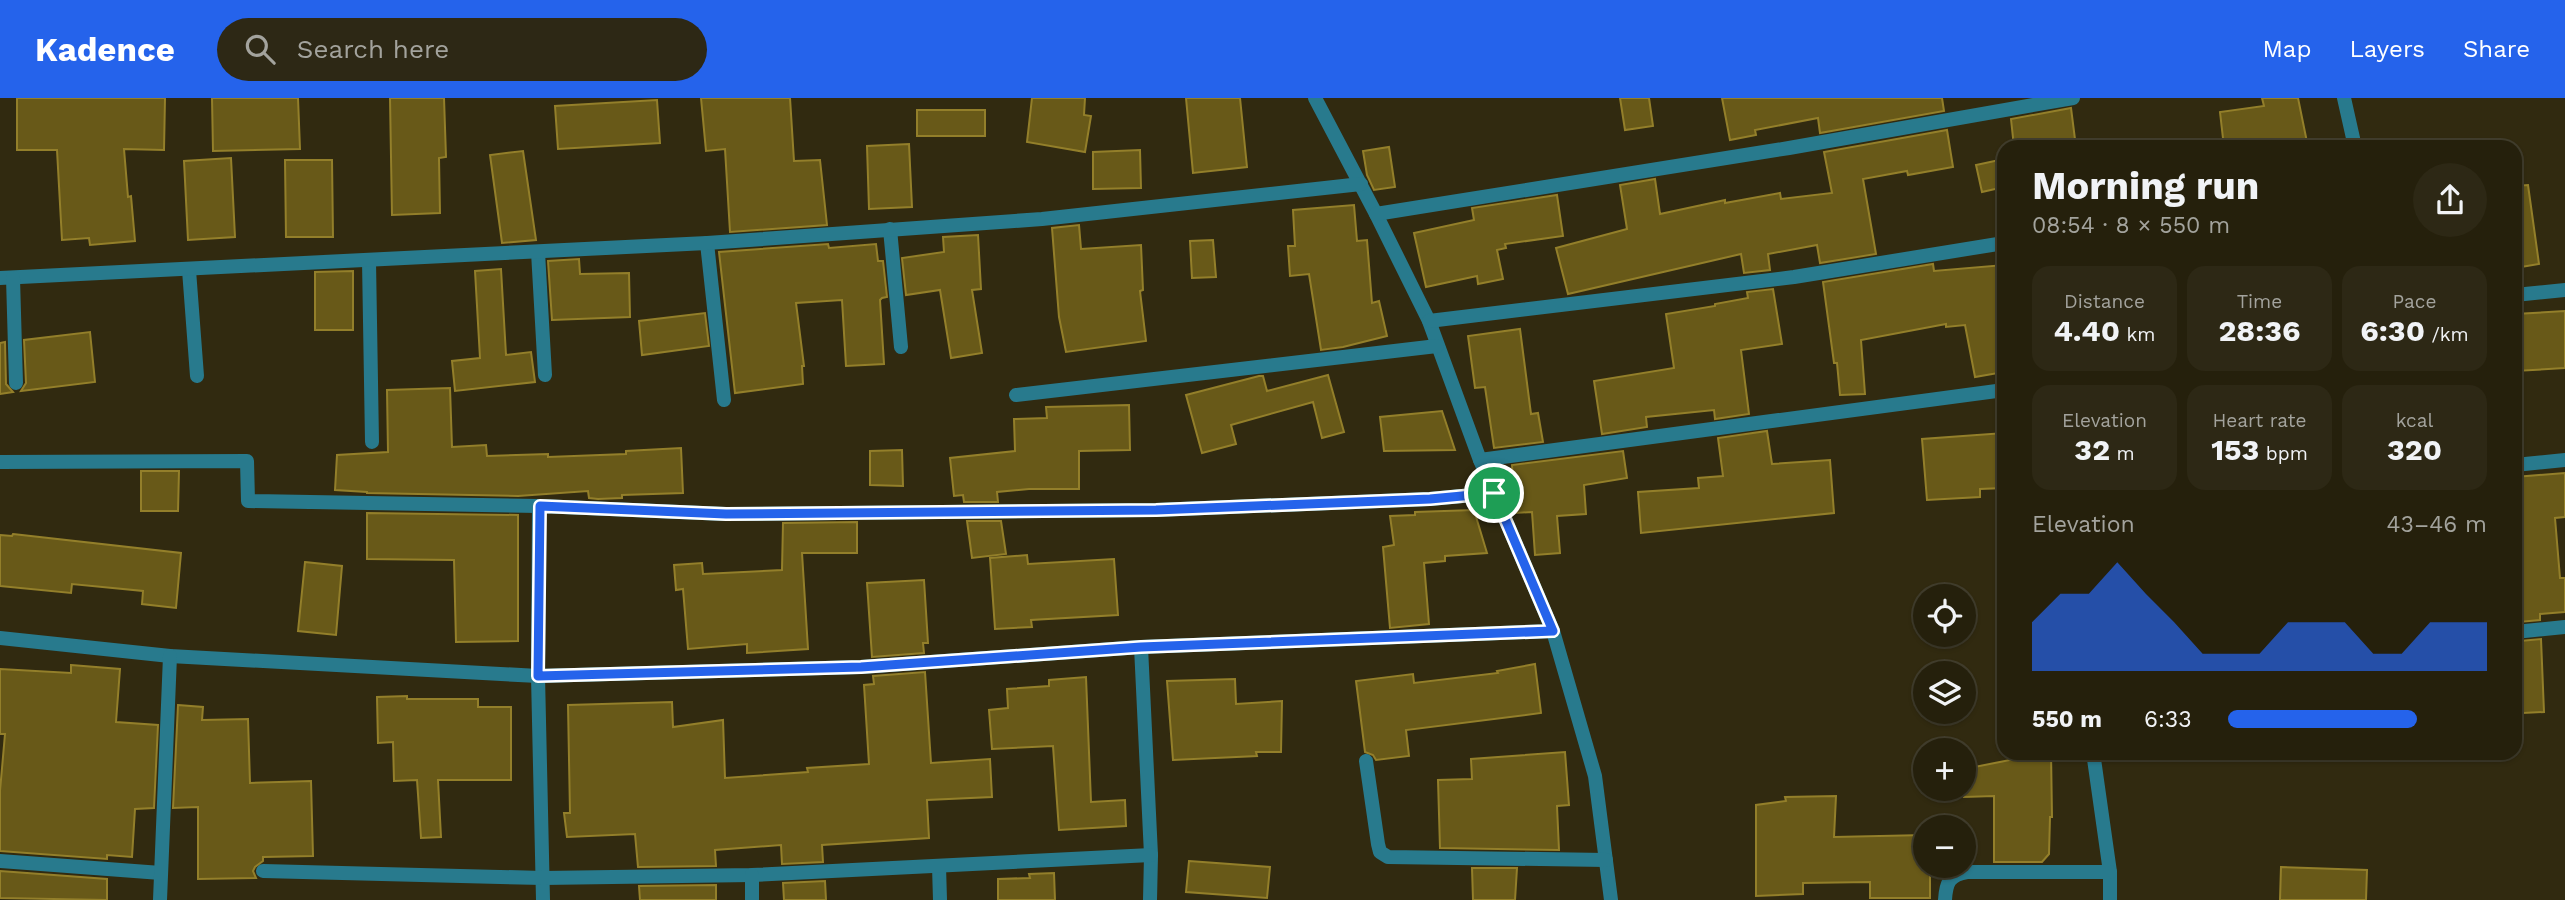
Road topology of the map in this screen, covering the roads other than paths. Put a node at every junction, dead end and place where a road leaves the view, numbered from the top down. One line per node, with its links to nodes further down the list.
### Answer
1 (1315, 98): 5 (street)
2 (2073, 98): 6 (street)
3 (2344, 98): 4 (street)
4 (2353, 140)
5 (1361, 184): 6 (street); 7 (street)
6 (1376, 214): 16 (street)
7 (890, 229): 8 (street); 18 (street)
8 (708, 243): 10 (street); 24 (street)
9 (1997, 244): 16 (street)
10 (538, 252): 11 (street); 19 (street)
11 (369, 261): 12 (street); 25 (street)
12 (189, 270): 13 (street); 20 (street)
13 (6, 278): 21 (street)
14 (2565, 290): 15 (street)
15 (2522, 294)
16 (1429, 321): 17 (street)
17 (1437, 346): 23 (street); 26 (street)
18 (901, 347)
19 (545, 374)
20 (197, 376)
21 (16, 383)
22 (1997, 391): 26 (street)
23 (1016, 395)
24 (724, 400)
25 (372, 442)
26 (1480, 460): 30 (street)
27 (2565, 460): 29 (street)
28 (0, 462): 31 (street)
29 (2522, 464)
30 (1494, 493): 31 (street); 33 (street)
31 (540, 506): 38 (street)
32 (2565, 627): 34 (street)
33 (1553, 631): 36 (street); 42 (street)
34 (2522, 631)
35 (0, 638): 37 (street)
36 (1141, 647): 38 (street); 41 (street)
37 (170, 656): 38 (street); 47 (street)
38 (538, 676): 49 (street)
39 (2094, 760): 46 (street)
40 (1366, 761): 42 (street)
41 (1151, 855): 44 (street); 54 (street)
42 (1606, 860): 55 (street)
43 (0, 861): 47 (street)
44 (939, 866): 48 (street); 53 (street)
45 (262, 871): 49 (street)
46 (2110, 872): 56 (street); 57 (street)
47 (161, 873): 50 (street)
48 (752, 875): 49 (street); 52 (street)
49 (543, 878): 51 (street)
50 (160, 900)
51 (544, 900)
52 (752, 900)
53 (940, 900)
54 (1150, 900)
55 (1611, 900)
56 (1945, 900)
57 (2110, 900)

